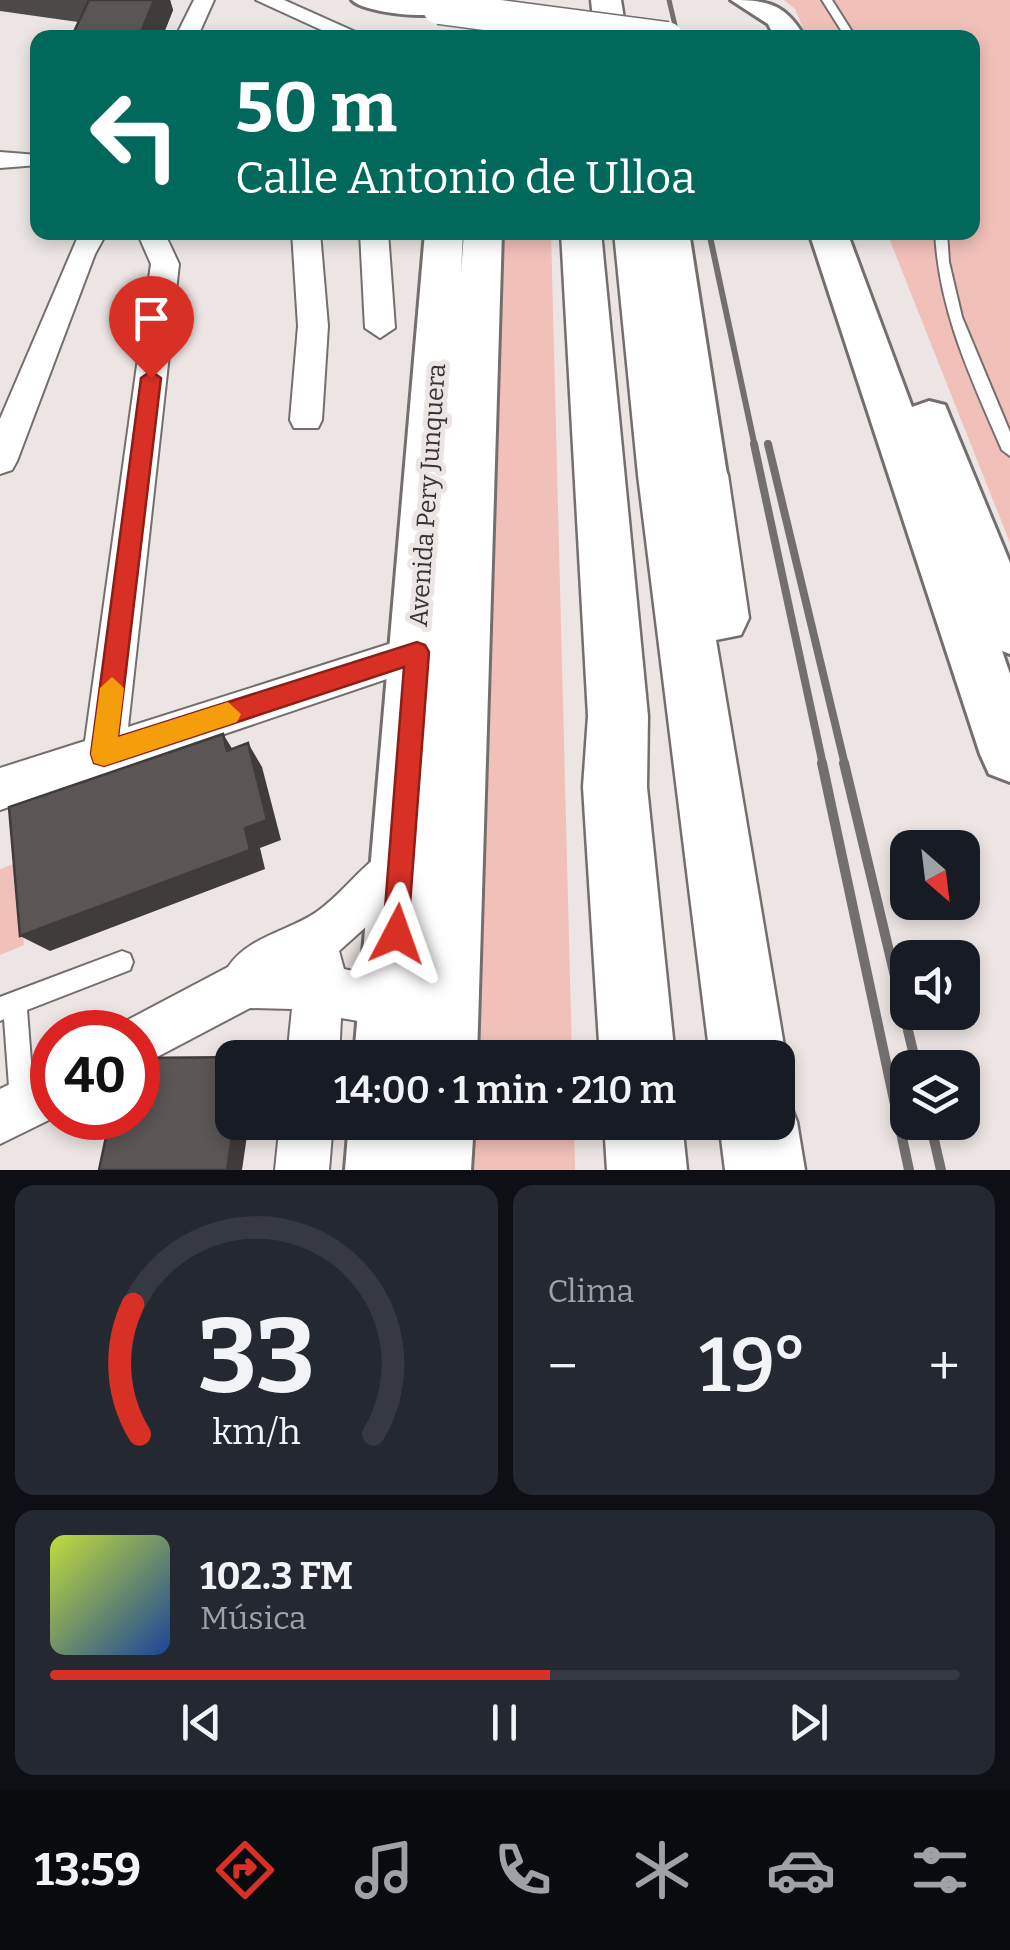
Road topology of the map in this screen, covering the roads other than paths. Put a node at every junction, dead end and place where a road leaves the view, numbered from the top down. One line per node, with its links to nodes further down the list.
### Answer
1 (204, 0): 10 (street)
2 (266, 0): 11 (street)
3 (366, 0): 9 (street)
4 (498, 0): 13 (street)
5 (562, 0): 14 (highway)
6 (606, 0): 15 (highway)
7 (745, 0): 17 (street)
8 (827, 0): 18 (lane)
9 (449, 4): 12 (street); 16 (street, bridge)
10 (190, 30)
11 (340, 30)
12 (456, 30)
13 (500, 30)
14 (565, 30)
15 (610, 30)
16 (616, 30)
17 (786, 30)
18 (846, 30)
19 (0, 160): 20 (street)
20 (29, 160)
21 (89, 240): 35 (street)
22 (154, 240): 39 (street)
23 (307, 240): 33 (street)
24 (374, 240): 32 (street)
25 (582, 240): 53 (highway)
26 (635, 240): 54 (highway)
27 (671, 240): 36 (street)
28 (831, 240): 40 (street)
29 (862, 240): 37 (street)
30 (941, 240): 34 (lane)
31 (470, 243): 38 (street, Avenida Pery Junquera); 52 (street)
32 (380, 328)
33 (306, 420)
34 (1010, 450)
35 (0, 460)
36 (703, 475): 54 (highway)
37 (1010, 631)
38 (417, 652): 39 (street); 42 (street, Avenida Pery Junquera)
39 (104, 754): 41 (street)
40 (1010, 754)
41 (0, 788)
42 (402, 865): 43 (street); 47 (street, Avenida Pery Junquera)
43 (332, 929): 45 (street); 46 (street)
44 (122, 962): 48 (lane)
45 (245, 984): 46 (street); 49 (street)
46 (320, 990): 47 (street); 50 (street)
47 (393, 1002): 51 (street, Avenida Pery Junquera)
48 (8, 1006): 55 (lane)
49 (160, 1030)
50 (315, 1040)
51 (391, 1040)
52 (442, 1040)
53 (636, 1040)
54 (745, 1040)
55 (25, 1104)
56 (305, 1140): 61 (street)
57 (385, 1140): 62 (street)
58 (436, 1140): 63 (street)
59 (646, 1140): 64 (highway)
60 (761, 1140): 65 (highway)
61 (302, 1170)
62 (383, 1170)
63 (434, 1170)
64 (648, 1170)
65 (765, 1170)

